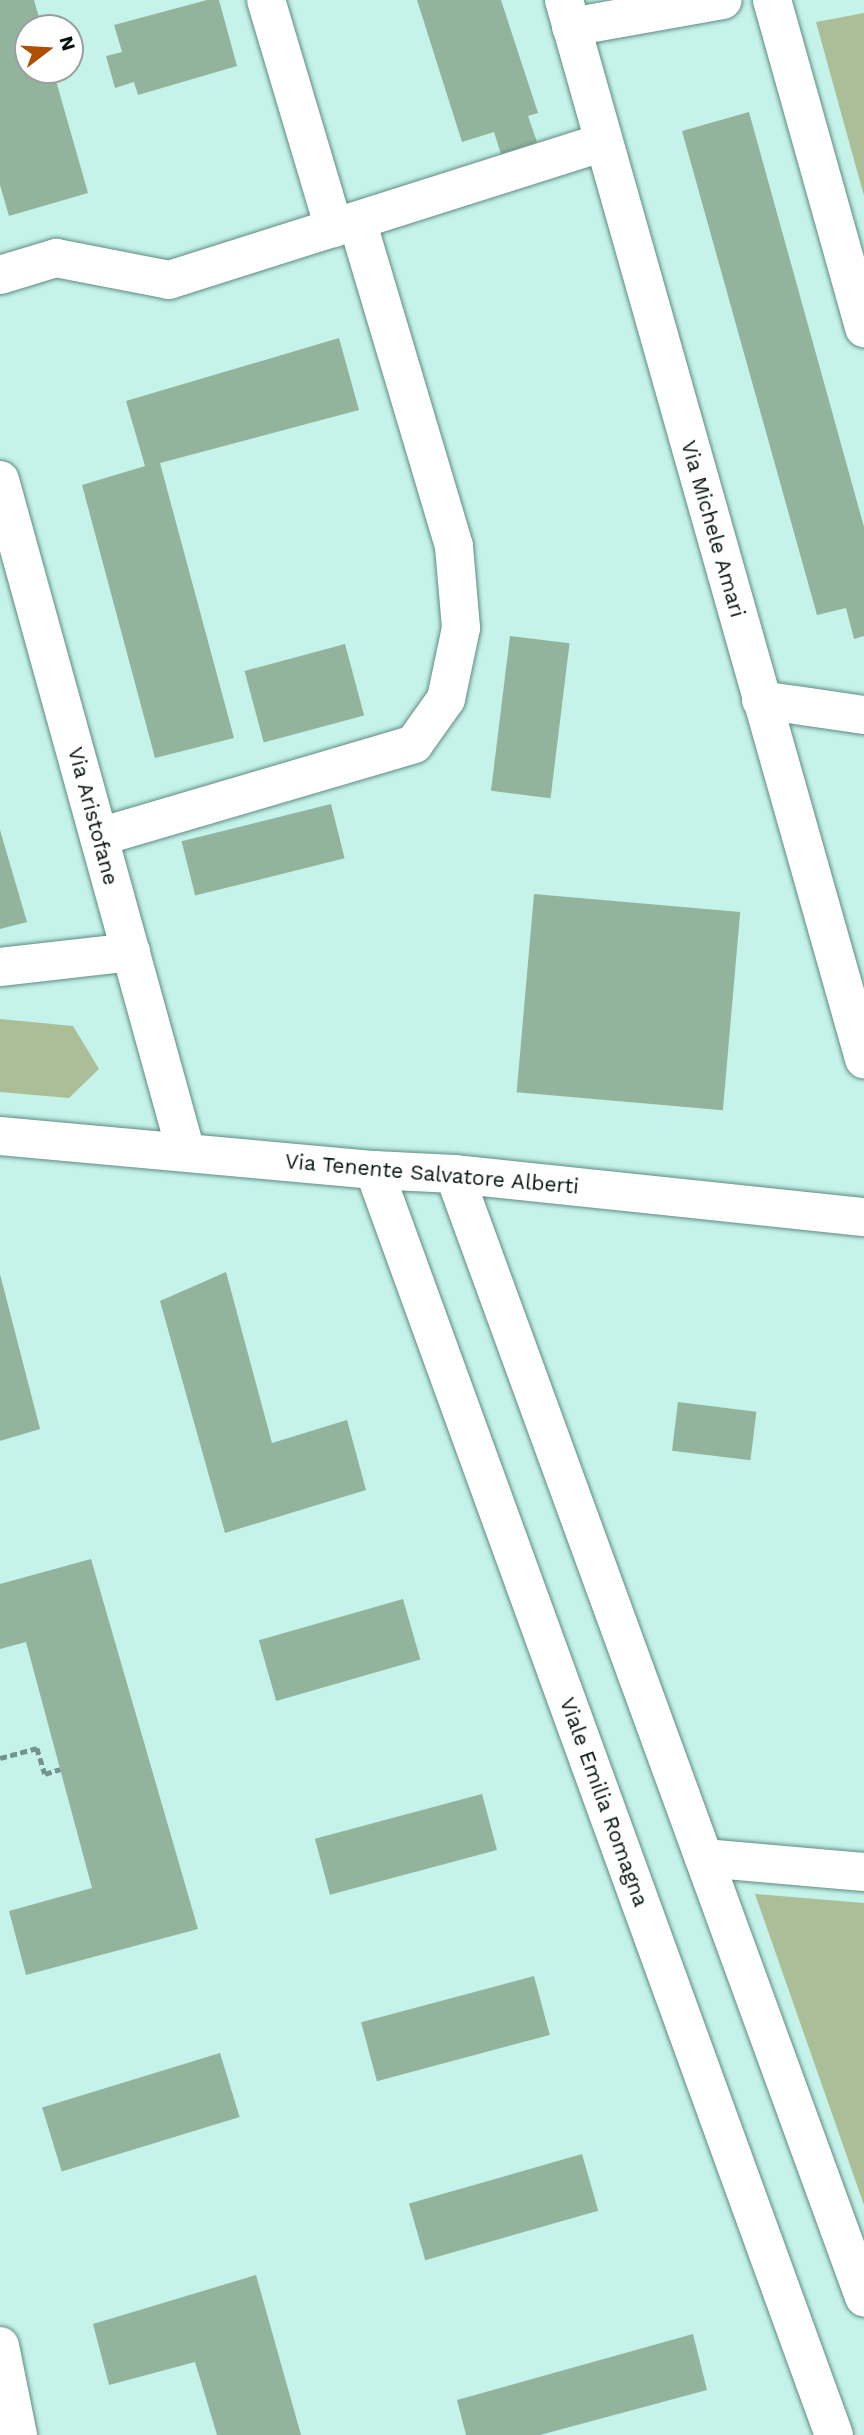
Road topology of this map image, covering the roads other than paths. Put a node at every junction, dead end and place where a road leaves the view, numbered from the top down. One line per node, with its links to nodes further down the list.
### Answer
1 (266, 0): 6 (street)
2 (723, 0): 4 (street)
3 (772, 0): 8 (street)
4 (567, 14): 5 (street, Via Michele Amari)
5 (604, 142): 6 (street); 10 (street, Via Michele Amari)
6 (345, 225): 7 (street); 12 (street)
7 (0, 275)
8 (864, 328)
9 (0, 480): 12 (street, Via Aristofane)
10 (761, 700): 11 (street); 15 (street, Via Michele Amari)
11 (864, 715)
12 (99, 837): 13 (street, Via Aristofane)
13 (131, 952): 14 (street); 17 (street, Via Aristofane)
14 (0, 967)
15 (864, 1059)
16 (0, 1136): 17 (street, Via Tenente Salvatore Alberti)
17 (186, 1152): 18 (street, Via Tenente Salvatore Alberti)
18 (374, 1170): 19 (street, Via Tenente Salvatore Alberti); 26 (street, Viale Emilia Romagna)
19 (454, 1174): 20 (street, Via Tenente Salvatore Alberti); 21 (street)
20 (864, 1217)
21 (704, 1858): 22 (street); 23 (street)
22 (864, 1872)
23 (864, 2297)
24 (0, 2346): 25 (street)
25 (18, 2435)
26 (834, 2435)

